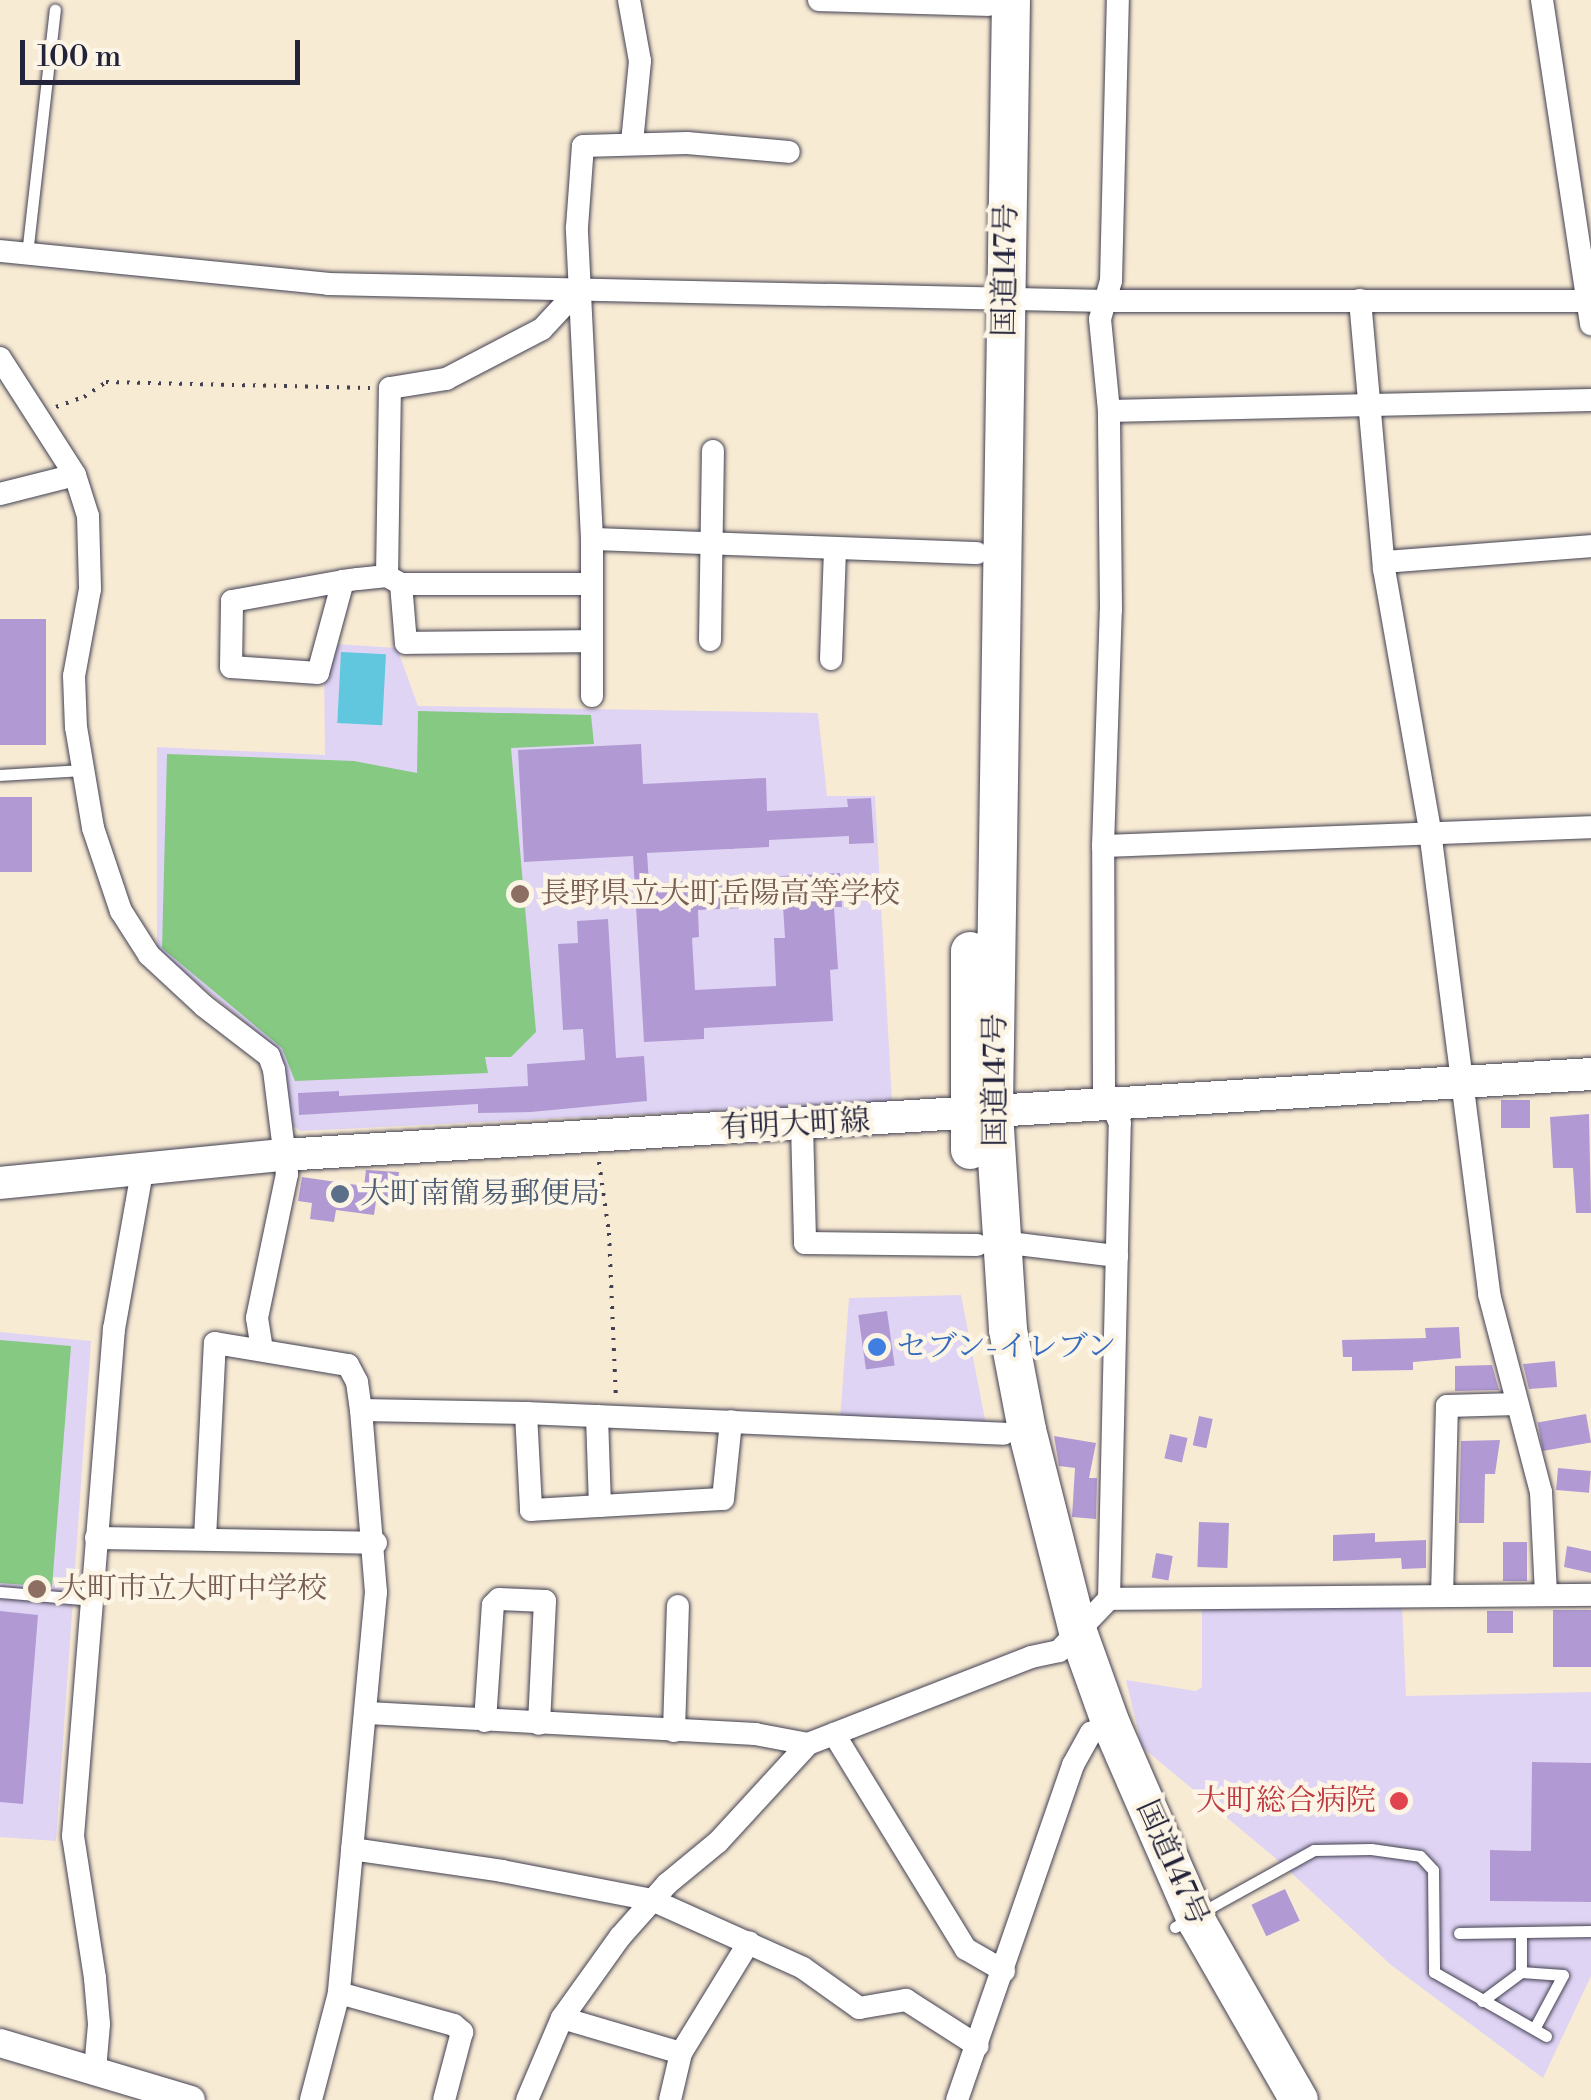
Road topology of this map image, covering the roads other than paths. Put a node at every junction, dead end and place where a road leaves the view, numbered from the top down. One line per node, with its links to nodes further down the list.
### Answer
1 (629, 0): 7 (street)
2 (819, 0): 5 (street)
3 (1118, 0): 14 (street)
4 (1542, 0): 15 (street)
5 (996, 2): 12 (highway, 国道147号)
6 (56, 10): 10 (lane)
7 (632, 143): 8 (street); 11 (street)
8 (790, 152)
9 (0, 251): 10 (street)
10 (28, 254): 11 (street)
11 (581, 287): 12 (street); 23 (street); 29 (street)
12 (994, 299): 14 (street); 27 (highway, 国道147号)
13 (1360, 300): 14 (street); 15 (street); 18 (street)
14 (1106, 301): 19 (street)
15 (1590, 309)
16 (0, 358): 21 (street)
17 (1591, 400): 18 (street)
18 (1367, 406): 19 (street); 28 (street)
19 (1108, 411): 40 (street)
20 (713, 451): 24 (street)
21 (75, 475): 22 (street); 36 (street)
22 (0, 494)
23 (592, 539): 24 (street); 31 (street)
24 (710, 544): 26 (street); 32 (street)
25 (1591, 546): 28 (street)
26 (834, 548): 27 (street); 34 (street)
27 (989, 553): 44 (highway, 国道147号)
28 (1384, 562): 39 (street)
29 (394, 580): 30 (street); 31 (street); 33 (street)
30 (343, 582): 30 (street)
31 (592, 584): 33 (street)
32 (710, 640)
33 (592, 641): 35 (street)
34 (831, 659)
35 (592, 696)
36 (82, 770): 37 (lane); 46 (street)
37 (0, 776)
38 (1591, 827): 39 (street)
39 (1430, 831): 40 (street); 42 (street)
40 (1103, 846): 43 (street)
41 (1591, 1074): 42 (main road, 有明大町線)
42 (1460, 1084): 43 (main road, 有明大町線); 52 (street)
43 (1112, 1106): 44 (main road, 有明大町線); 50 (street)
44 (981, 1114): 45 (main road, 有明大町線); 49 (highway, 国道147号)
45 (802, 1125): 46 (main road, 有明大町線); 49 (street)
46 (282, 1155): 47 (main road, 有明大町線); 51 (street)
47 (143, 1166): 48 (main road, 有明大町線); 59 (street)
48 (0, 1184)
49 (989, 1243): 50 (street); 57 (highway, 国道147号); 69 (highway, 国道147号)
50 (1118, 1256): 66 (street)
51 (262, 1348): 53 (street); 60 (street)
52 (1517, 1404): 63 (street); 65 (street)
53 (361, 1410): 54 (street); 61 (street)
54 (526, 1413): 55 (street); 58 (street)
55 (607, 1416): 56 (street); 58 (street)
56 (731, 1420): 57 (street); 58 (street)
57 (1004, 1434): 69 (highway, 国道147号)
58 (600, 1506)
59 (96, 1538): 60 (street); 67 (street)
60 (205, 1538): 61 (street)
61 (376, 1543): 70 (street)
62 (0, 1592): 67 (lane)
63 (1546, 1595): 64 (street); 65 (street)
64 (1591, 1595)
65 (1442, 1596): 66 (street)
66 (1109, 1599): 69 (street)
67 (94, 1600): 92 (street)
68 (678, 1606): 74 (street)
69 (1069, 1641): 73 (highway, 国道147号); 75 (street)
70 (368, 1713): 71 (street); 77 (street)
71 (485, 1721): 72 (street); 72 (street)
72 (538, 1724): 74 (street)
73 (1101, 1728): 79 (highway, 国道147号); 84 (street)
74 (674, 1731): 76 (street)
75 (834, 1734): 76 (street); 84 (street)
76 (808, 1744): 78 (street)
77 (352, 1848): 78 (street); 86 (street)
78 (652, 1900): 83 (street); 88 (street)
79 (1185, 1923): 87 (lane); 99 (highway, 国道147号); 100 (highway, 国道147号)
80 (1591, 1931): 81 (lane)
81 (1521, 1932): 82 (lane); 85 (lane)
82 (1459, 1933)
83 (749, 1942): 90 (street); 91 (street)
84 (1004, 1971): 90 (street)
85 (1521, 1972): 87 (lane); 87 (lane)
86 (339, 1992): 94 (street); 95 (street)
87 (1482, 2001)
88 (562, 2018): 91 (street); 96 (street)
89 (0, 2042): 92 (street)
90 (978, 2046): 98 (street)
91 (681, 2053): 97 (street)
92 (94, 2070): 93 (street)
93 (190, 2100)
94 (311, 2100)
95 (444, 2100)
96 (527, 2100)
97 (670, 2100)
98 (956, 2100)
99 (1272, 2100)
100 (1299, 2100)

